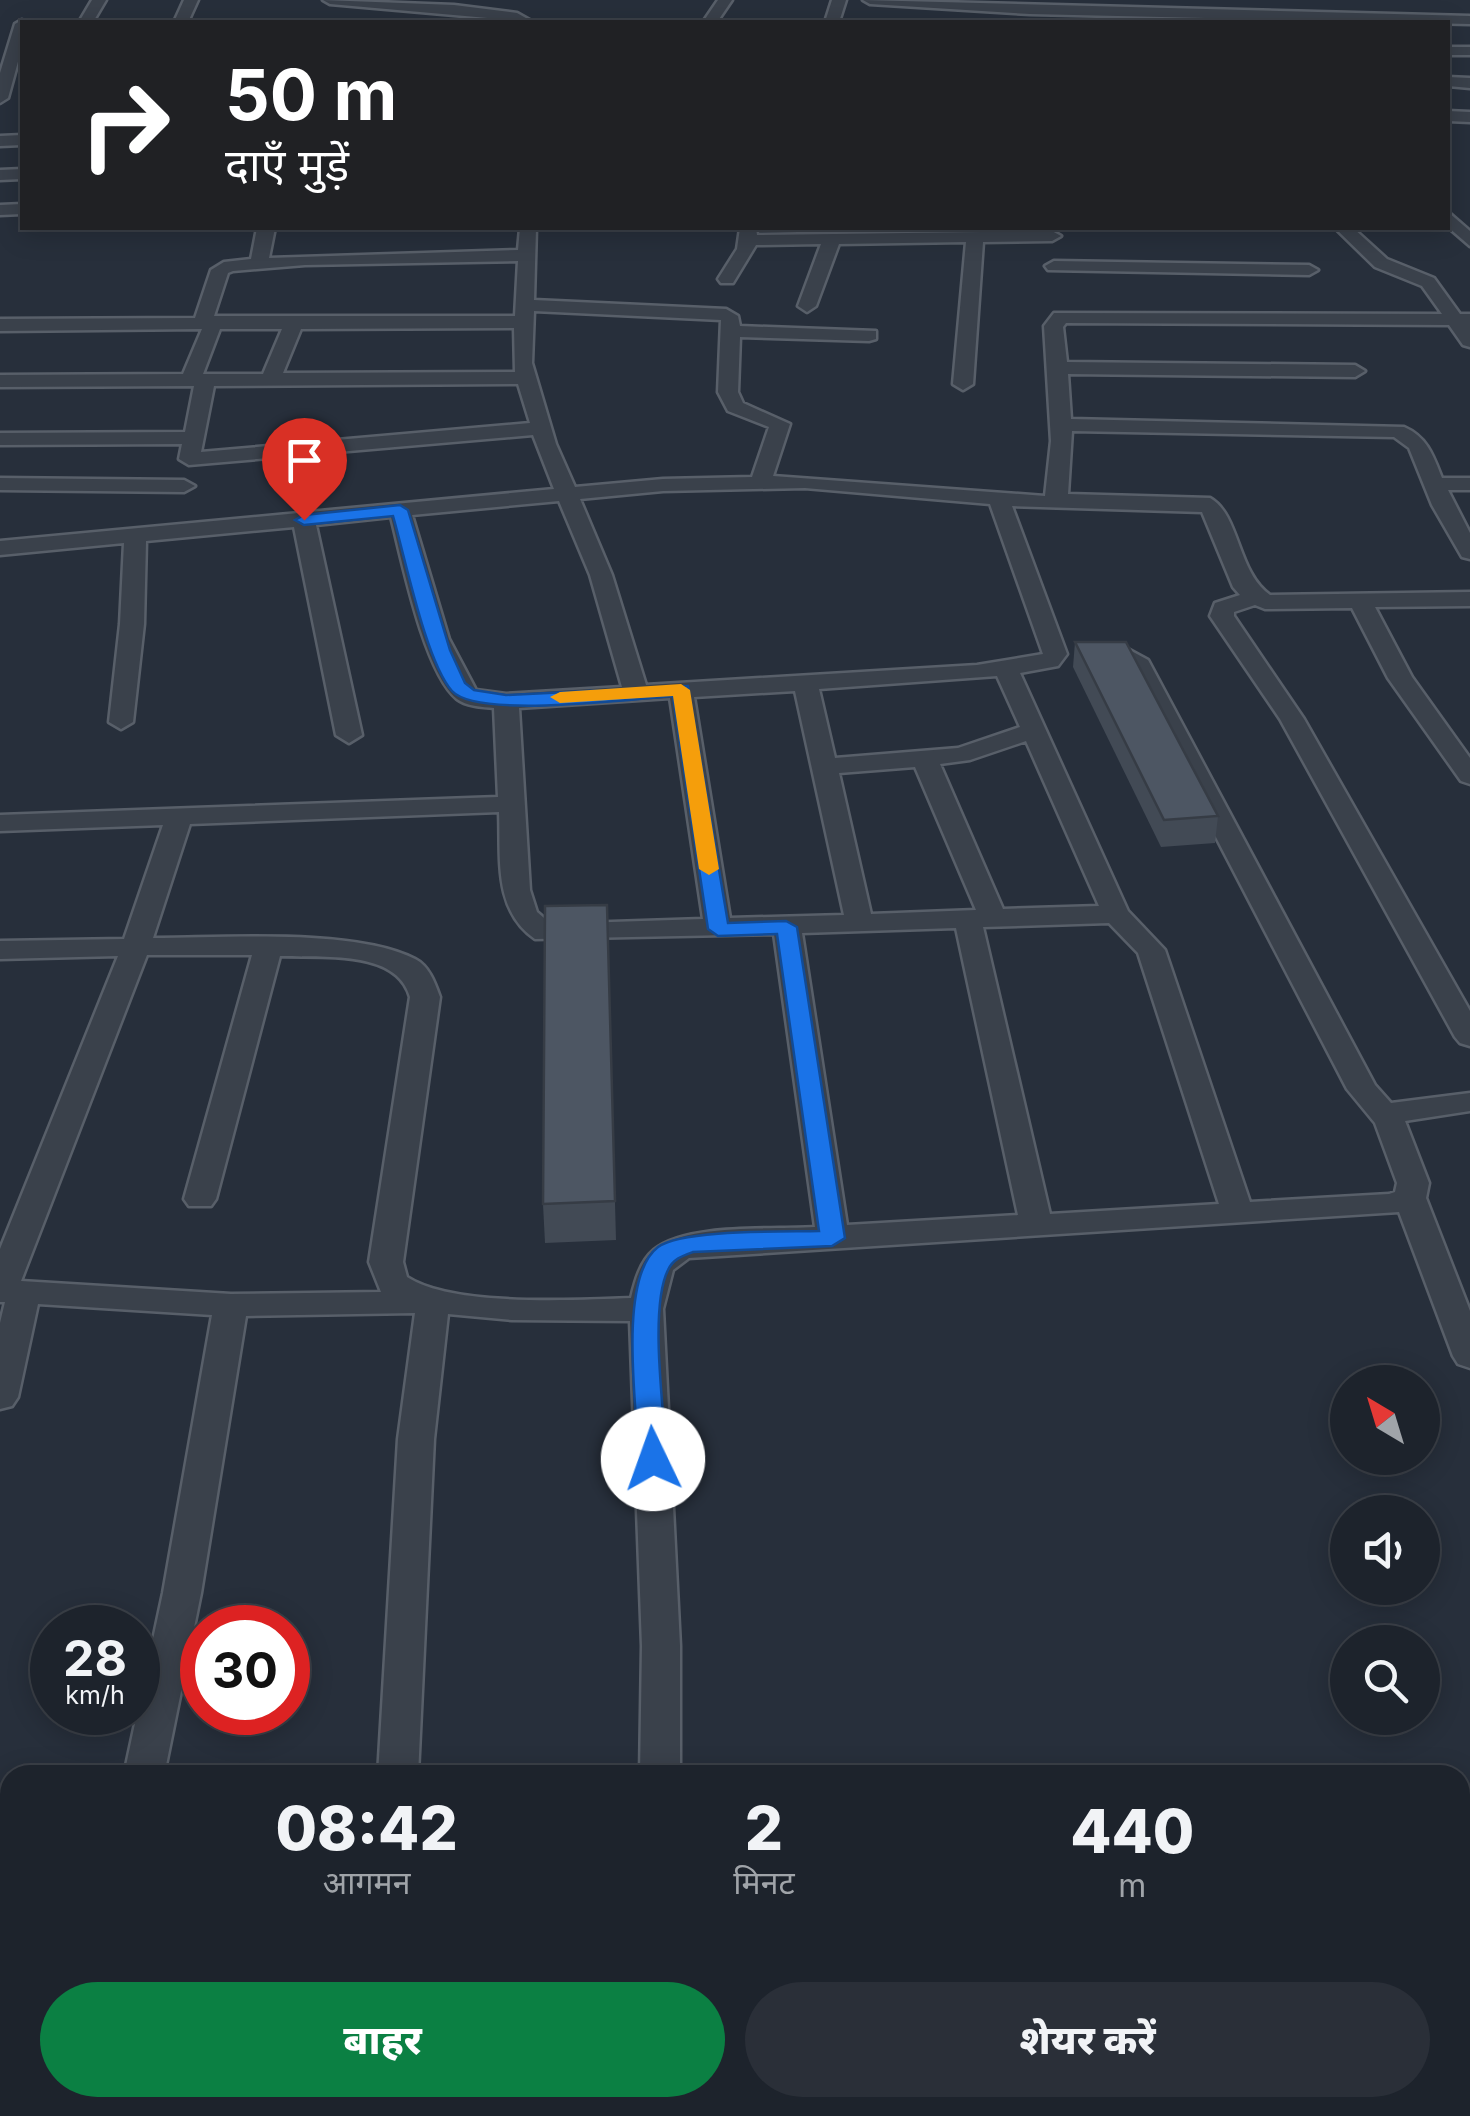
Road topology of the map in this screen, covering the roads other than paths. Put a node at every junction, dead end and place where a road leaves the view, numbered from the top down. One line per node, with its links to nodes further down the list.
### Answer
1 (330, 0): 5 (street)
2 (870, 0): 4 (street)
3 (30, 5): 6 (street)
4 (1043, 5): 8 (street)
5 (452, 11): 7 (street)
6 (24, 20)
7 (523, 20)
8 (1470, 20)
9 (20, 34): 10 (street)
10 (0, 98)
11 (1450, 219): 19 (street)
12 (266, 230): 21 (street)
13 (528, 230): 20 (street)
14 (1345, 230): 27 (street)
15 (1052, 232): 17 (street); 24 (street)
16 (749, 234): 18 (street); 23 (street)
17 (975, 237): 18 (street); 40 (street)
18 (832, 239): 25 (street)
19 (1470, 241)
20 (527, 254): 21 (street); 26 (street)
21 (260, 262): 28 (street)
22 (1309, 270): 24 (street)
23 (726, 279)
24 (1057, 291): 27 (street); 34 (street)
25 (808, 306)
26 (526, 313): 29 (street); 31 (street); 36 (street)
27 (1463, 320): 33 (street)
28 (209, 322): 29 (street); 30 (street); 38 (street)
29 (294, 322): 39 (street)
30 (0, 324)
31 (730, 331): 32 (street); 45 (street)
32 (869, 335)
33 (1470, 341)
34 (1059, 368): 35 (street); 41 (street)
35 (1355, 371)
36 (526, 378): 39 (street); 42 (street)
37 (0, 381): 38 (street)
38 (197, 381): 39 (street); 44 (street)
39 (270, 381)
40 (963, 384)
41 (1058, 424): 47 (street); 52 (street)
42 (540, 428): 44 (street); 50 (street)
43 (0, 440): 44 (street)
44 (192, 449): 49 (street)
45 (761, 482): 50 (street); 51 (street)
46 (0, 484): 49 (street)
47 (1434, 484): 48 (street); 58 (street)
48 (1470, 484)
49 (184, 486): 55 (street)
50 (569, 494): 53 (street); 66 (street)
51 (998, 497): 52 (street); 62 (street)
52 (1056, 500): 59 (street)
53 (400, 510): 54 (street); 67 (street)
54 (304, 520): 55 (street); 70 (street)
55 (176, 529): 56 (street)
56 (135, 533): 57 (street); 68 (street)
57 (0, 548)
58 (1470, 552)
59 (1254, 598): 61 (street); 85 (street)
60 (1470, 600): 61 (street)
61 (1361, 602): 73 (street)
62 (1055, 654): 63 (street); 89 (street)
63 (1006, 669): 64 (street); 69 (street)
64 (805, 682): 65 (street); 72 (street)
65 (681, 690): 66 (street); 81 (street)
66 (636, 692): 67 (street)
67 (506, 701): 74 (street)
68 (122, 722)
69 (1032, 731): 71 (street); 77 (street)
70 (349, 735)
71 (924, 758): 72 (street); 78 (street)
72 (824, 767): 79 (street)
73 (1470, 776)
74 (511, 804): 75 (street); 81 (street)
75 (179, 818): 76 (street); 82 (street)
76 (0, 823)
77 (1116, 914): 78 (street); 92 (street)
78 (981, 920): 79 (street); 93 (street)
79 (860, 925): 80 (street)
80 (786, 927): 81 (street); 94 (street)
81 (718, 929)
82 (135, 949): 83 (street); 84 (street); 95 (street)
83 (268, 949): 91 (street); 96 (street)
84 (0, 950)
85 (1437, 976): 86 (street); 87 (street)
86 (1470, 976)
87 (1470, 1037)
88 (1470, 1102): 89 (street)
89 (1390, 1122): 90 (street)
90 (1410, 1198): 92 (street); 99 (street)
91 (200, 1199)
92 (1238, 1214): 93 (street)
93 (1038, 1226): 94 (street)
94 (832, 1238): 98 (street)
95 (8, 1292): 97 (street); 100 (street)
96 (434, 1302): 97 (street); 98 (street); 102 (street)
97 (231, 1305): 101 (street)
98 (646, 1309): 103 (street)
99 (1470, 1356)
100 (0, 1397)
101 (146, 1765)
102 (399, 1765)
103 (660, 1765)

